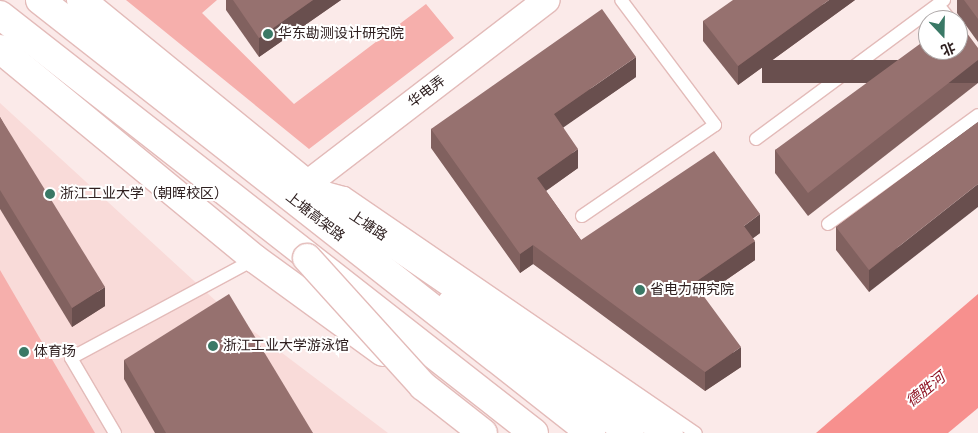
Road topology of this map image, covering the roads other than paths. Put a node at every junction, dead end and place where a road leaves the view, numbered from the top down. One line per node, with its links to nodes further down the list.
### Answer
1 (40, 0): 13 (main road, 上塘高架路)
2 (81, 0): 10 (main road, 上塘路)
3 (547, 0): 10 (street, 华电弄)
4 (621, 0): 11 (lane)
5 (941, 2): 9 (lane)
6 (0, 15): 14 (main road)
7 (0, 49): 15 (main road)
8 (978, 116): 12 (lane)
9 (756, 139)
10 (307, 184): 22 (main road, 上塘路)
11 (582, 216)
12 (828, 224)
13 (333, 231): 20 (main road, 上塘高架路); 21 (main road)
14 (307, 258): 17 (main road, bridge); 19 (main road, bridge)
15 (255, 259): 16 (lane); 18 (main road)
16 (114, 433)
17 (483, 433)
18 (496, 433)
19 (534, 433)
20 (591, 433)
21 (630, 433)
22 (687, 433)

